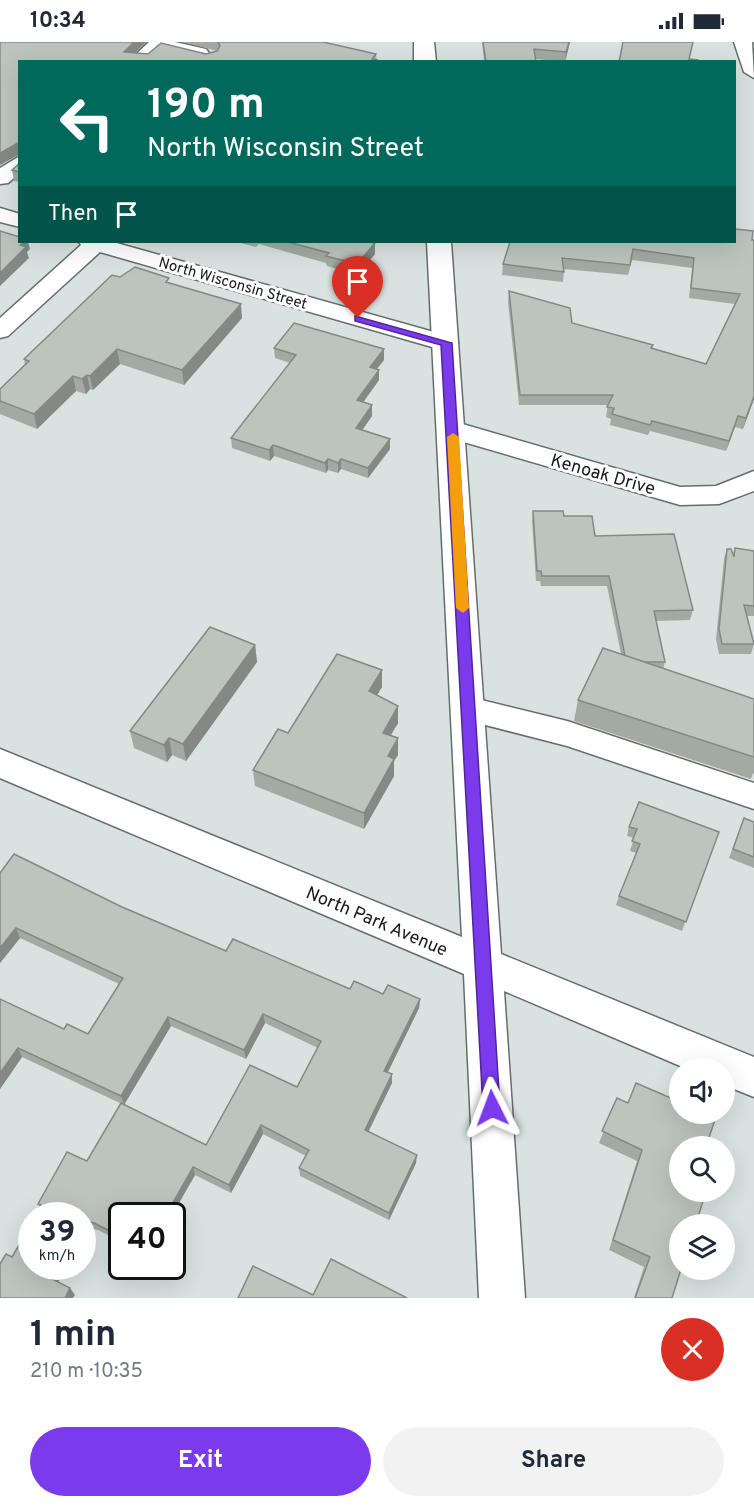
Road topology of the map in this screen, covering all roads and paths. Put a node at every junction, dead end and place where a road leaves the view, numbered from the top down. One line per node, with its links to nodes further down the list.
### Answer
1 (424, 42): 5 (street)
2 (743, 42): 6 (street)
3 (209, 56): 4 (street)
4 (140, 60)
5 (425, 60)
6 (754, 72)
7 (18, 164): 8 (street)
8 (0, 178)
9 (0, 215): 10 (street)
10 (18, 220)
11 (92, 243): 14 (street)
12 (96, 243): 15 (street, North Wisconsin Street)
13 (439, 243): 15 (street)
14 (0, 332)
15 (446, 343): 16 (street)
16 (452, 430): 17 (street, Kenoak Drive); 18 (street)
17 (754, 480)
18 (469, 708): 20 (street); 21 (street)
19 (0, 763): 21 (street, North Park Avenue)
20 (754, 796)
21 (484, 966): 22 (street, North Park Avenue); 23 (street)
22 (754, 1077)
23 (502, 1298)

